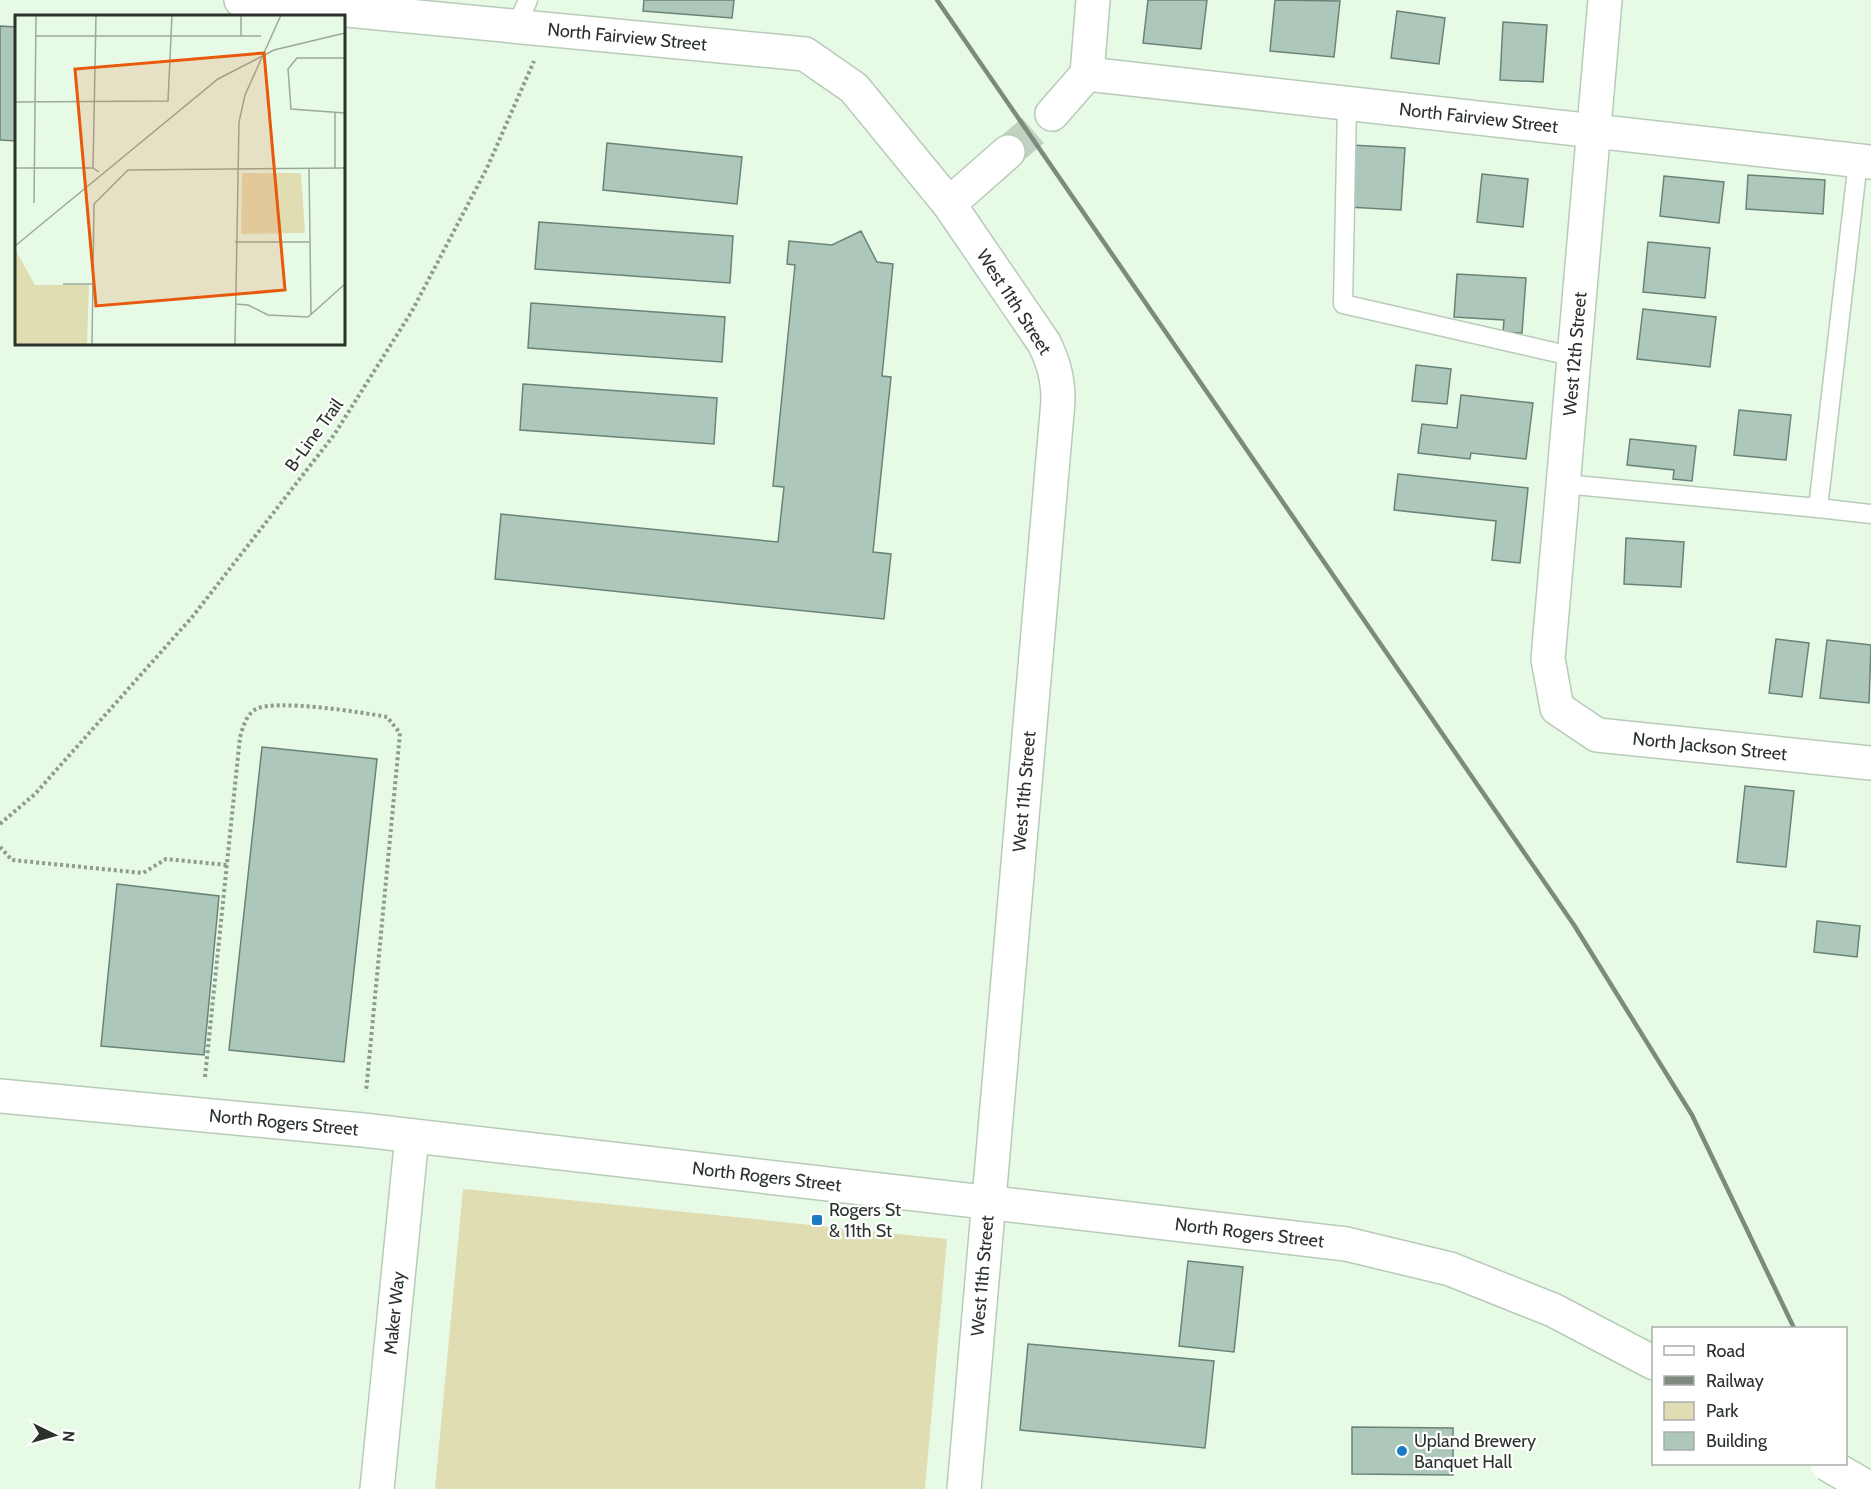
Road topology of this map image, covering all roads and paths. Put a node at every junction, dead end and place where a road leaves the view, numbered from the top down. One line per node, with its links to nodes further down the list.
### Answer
1 (241, 0): 4 (street, North Fairview Street)
2 (1093, 0): 5 (street)
3 (1605, 0): 8 (street, West 12th Street)
4 (531, 18): 11 (street, North Fairview Street); 18 (path, B-Line Trail)
5 (1086, 74): 6 (street, North Fairview Street); 7 (street)
6 (1347, 104): 8 (street, North Fairview Street); 12 (lane)
7 (1052, 114)
8 (1592, 132): 10 (street, North Fairview Street); 12 (street, West 12th Street)
9 (1008, 152): 11 (street)
10 (1864, 162): 14 (lane)
11 (949, 204): 25 (street, West 11th Street)
12 (1575, 357): 13 (street, West 12th Street)
13 (1564, 484): 14 (lane); 16 (street, West 12th Street)
14 (1818, 508): 15 (lane)
15 (1871, 514)
16 (1557, 708): 17 (street, North Jackson Street)
17 (1871, 763)
18 (0, 824)
19 (0, 847): 20 (path)
20 (226, 865): 21 (path); 22 (path)
21 (205, 1077)
22 (366, 1092)
23 (0, 1096): 24 (street, North Rogers Street)
24 (412, 1136): 25 (street, North Rogers Street); 28 (street, Maker Way)
25 (989, 1203): 26 (street, North Rogers Street); 29 (street, West 11th Street)
26 (1652, 1362)
27 (1829, 1465): 30 (street, bridge)
28 (377, 1489)
29 (964, 1489)
30 (1870, 1489)

